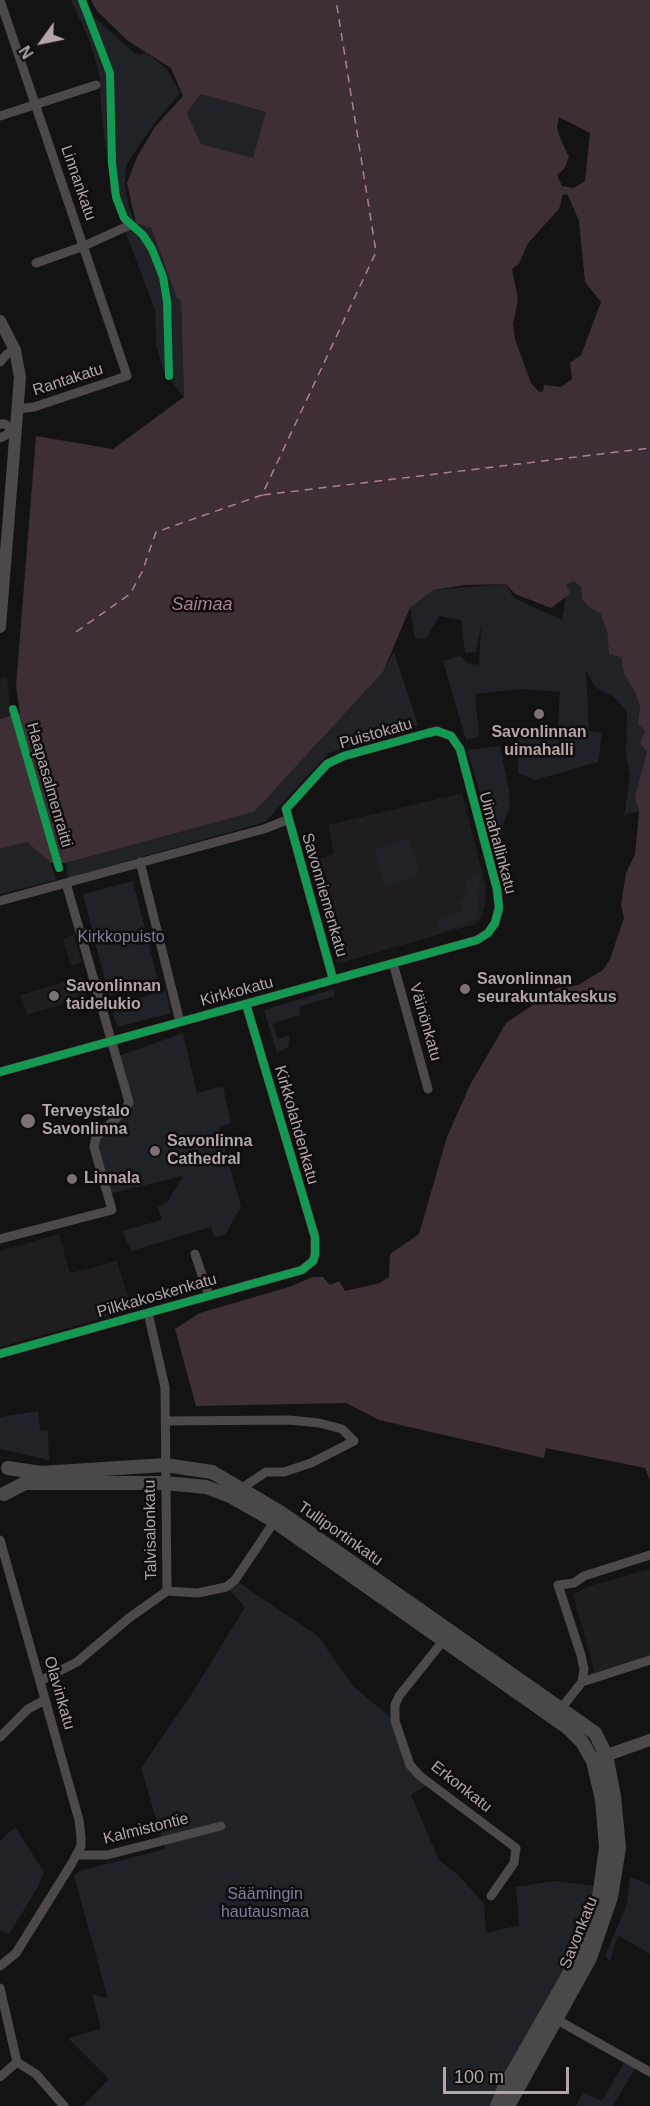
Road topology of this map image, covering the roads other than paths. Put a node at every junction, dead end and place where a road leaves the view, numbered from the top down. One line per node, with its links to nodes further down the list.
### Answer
1 (0, 0): 3 (street, Linnankatu)
2 (96, 85): 3 (street)
3 (36, 104): 4 (street); 6 (street, Linnankatu)
4 (0, 116)
5 (130, 225): 6 (street)
6 (84, 246): 7 (street); 11 (street, Linnankatu)
7 (36, 263)
8 (0, 321): 9 (street)
9 (15, 350): 10 (street); 12 (street)
10 (0, 362)
11 (127, 376): 12 (street, Rantakatu)
12 (17, 409): 14 (street)
13 (0, 424): 14 (street)
14 (14, 431): 15 (street); 16 (street)
15 (0, 438)
16 (1, 610): 17 (street)
17 (0, 627)
18 (460, 749): 19 (street, Puistokatu); 23 (street, Uimahallinkatu)
19 (287, 820): 20 (street); 25 (street, Savonniemenkatu)
20 (140, 862): 21 (street); 27 (street)
21 (66, 883): 22 (street); 28 (street)
22 (0, 901)
23 (482, 938): 24 (street, Kirkkokatu)
24 (393, 963): 25 (street, Kirkkokatu); 30 (street, Väinönkatu)
25 (333, 979): 26 (street, Kirkkokatu)
26 (246, 1004): 27 (street, Kirkkokatu); 33 (street, Kirkkolahdenkatu)
27 (180, 1022): 28 (street, Kirkkokatu)
28 (112, 1042): 29 (street, Kirkkokatu); 31 (street)
29 (0, 1072)
30 (428, 1089)
31 (0, 1239)
32 (195, 1254): 34 (street)
33 (315, 1255): 34 (street, Pilkkakoskenkatu)
34 (208, 1296): 35 (street, Pilkkakoskenkatu)
35 (148, 1313): 36 (street, Pilkkakoskenkatu); 37 (street, Talvisalonkatu)
36 (0, 1354)
37 (166, 1421): 39 (street, Talvisalonkatu); 41 (street)
38 (4, 1463): 39 (main road, Tulliportinkatu); 42 (main road)
39 (165, 1465): 40 (street, Talvisalonkatu); 41 (main road, Tulliportinkatu)
40 (165, 1483): 41 (main road, Tulliportinkatu); 42 (main road, Tulliportinkatu); 46 (street, Talvisalonkatu)
41 (236, 1492): 43 (main road, Tulliportinkatu)
42 (2, 1496)
43 (277, 1517): 46 (street); 47 (main road, Tulliportinkatu)
44 (0, 1540): 49 (street, Olavinkatu)
45 (650, 1555): 50 (street)
46 (167, 1592): 49 (street, Talvisalonkatu)
47 (447, 1636): 52 (main road, Tulliportinkatu); 58 (street, Erkonkatu)
48 (650, 1660): 50 (street)
49 (40, 1681): 51 (street, Olavinkatu)
50 (582, 1682): 52 (street)
51 (45, 1700): 53 (street); 57 (street, Olavinkatu)
52 (557, 1713): 55 (main road, Tulliportinkatu)
53 (0, 1737)
54 (650, 1740): 55 (street)
55 (599, 1758): 61 (main road, Savonkatu)
56 (221, 1826): 57 (street, Kalmistontie)
57 (76, 1855): 59 (street)
58 (491, 1896)
59 (0, 1966)
60 (0, 1988): 62 (street)
61 (552, 2017): 63 (street); 66 (main road, Savonkatu); 67 (main road, Savonkatu)
62 (17, 2062): 64 (street); 65 (street)
63 (650, 2072)
64 (0, 2077)
65 (64, 2106)
66 (497, 2106)
67 (508, 2106)

